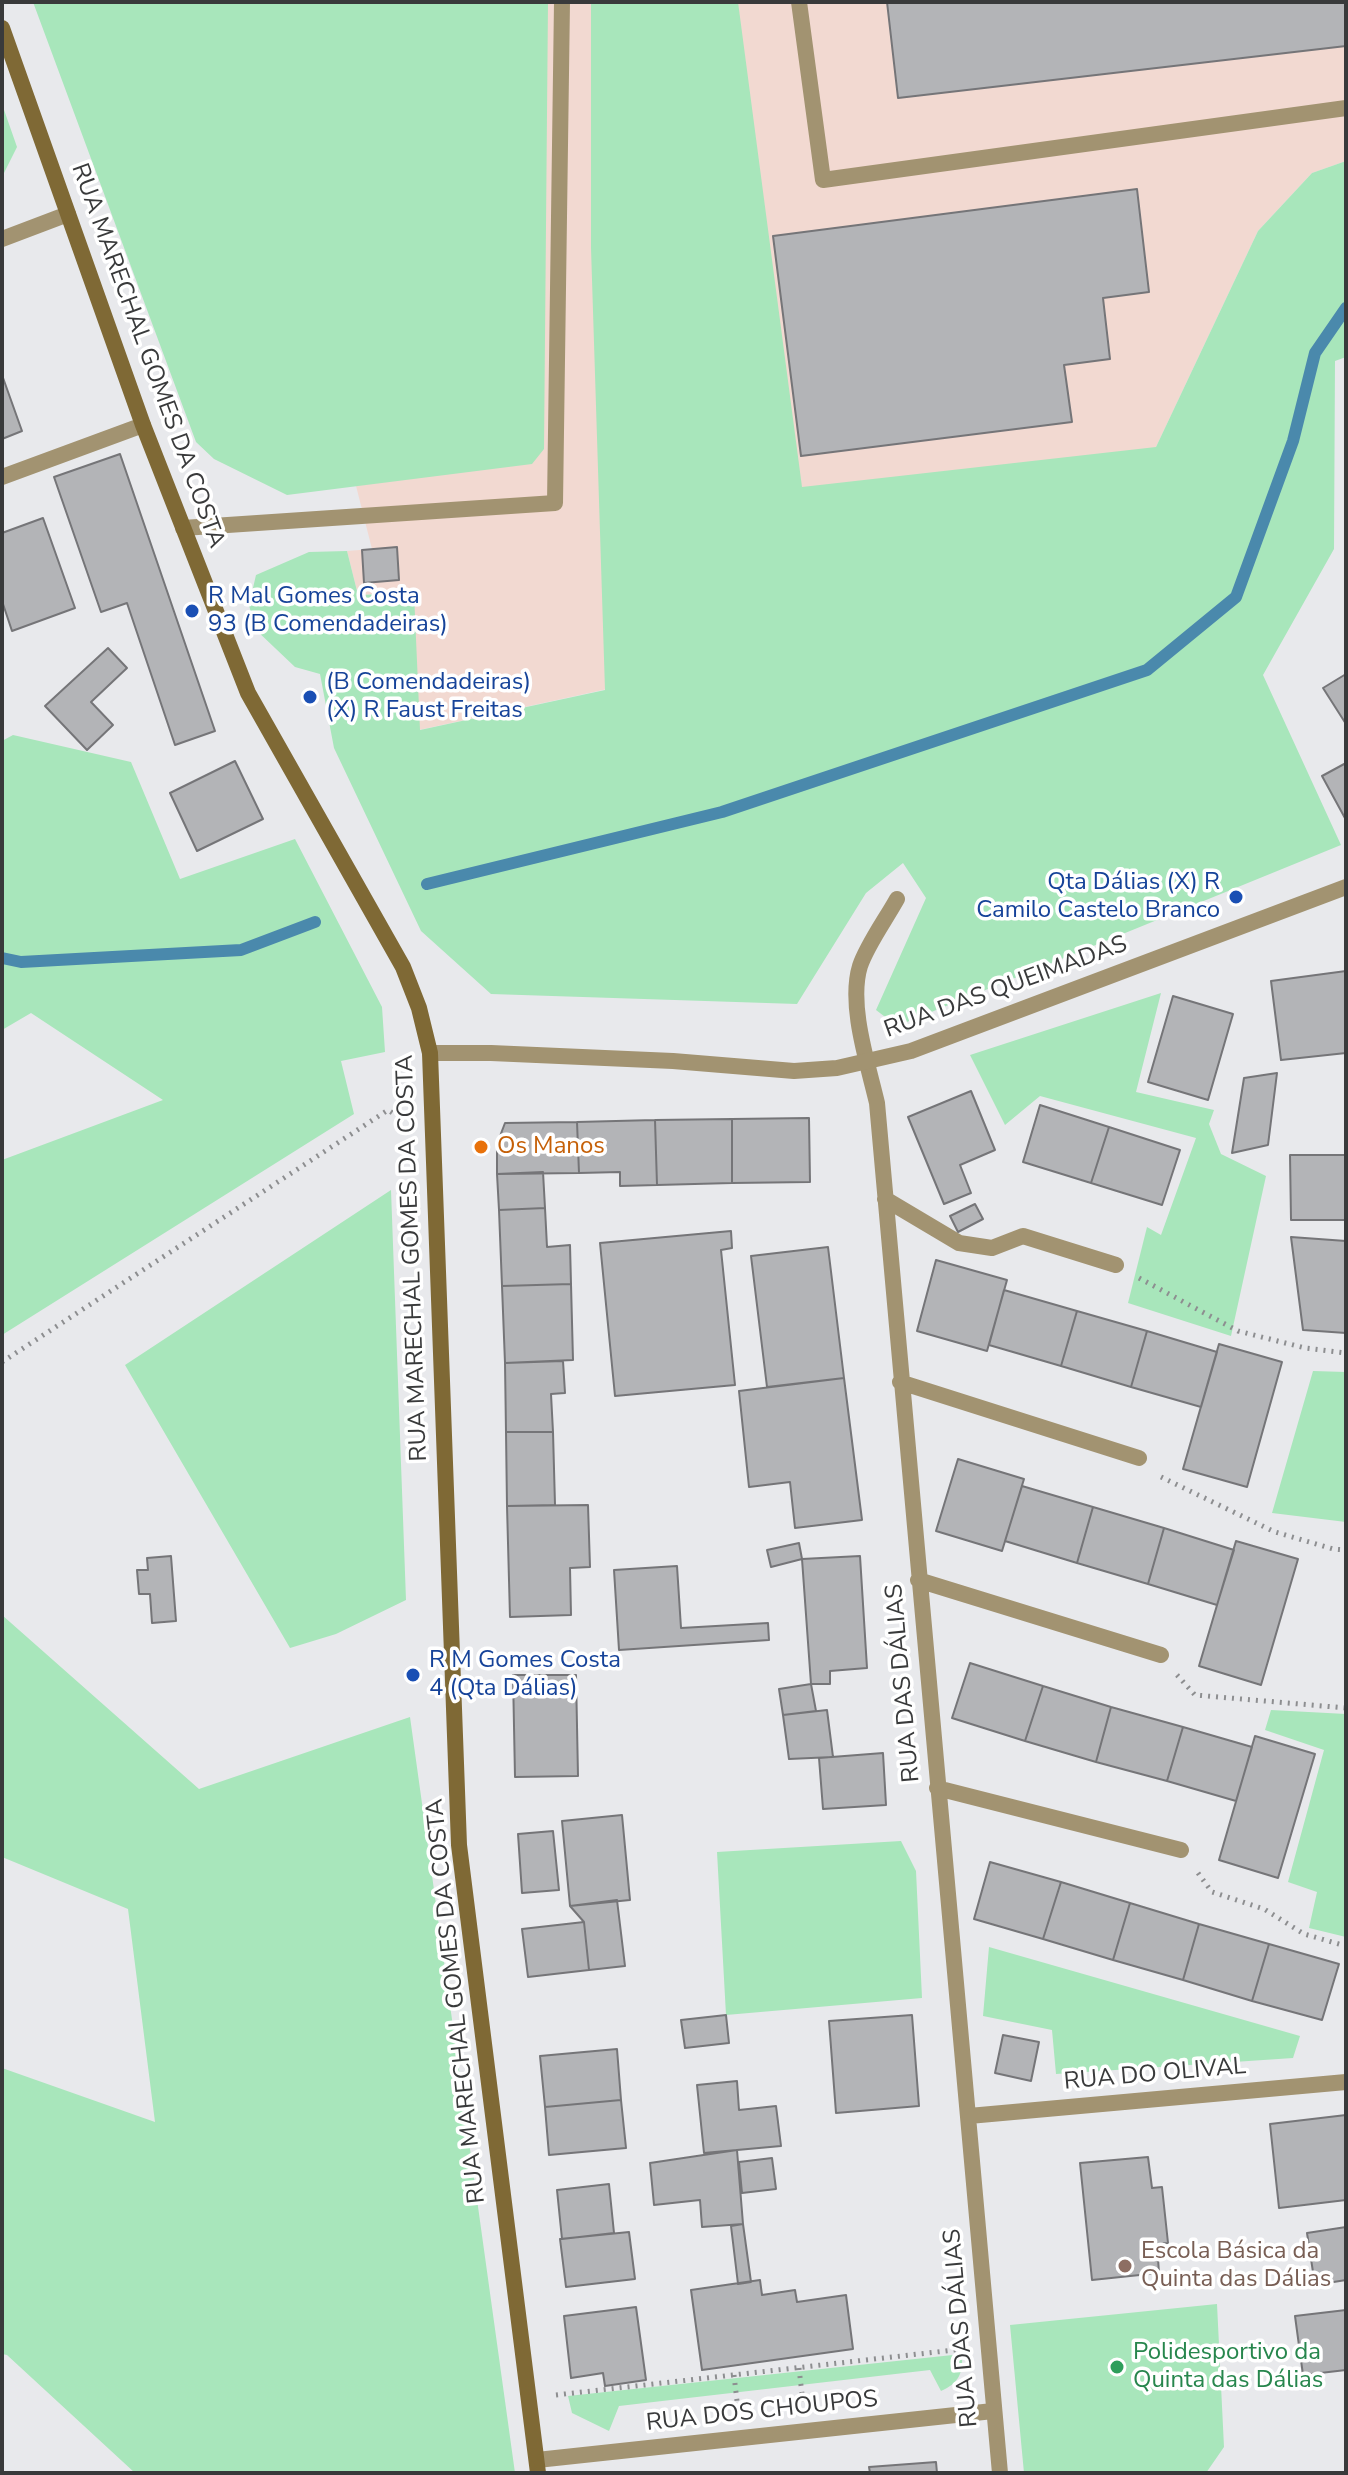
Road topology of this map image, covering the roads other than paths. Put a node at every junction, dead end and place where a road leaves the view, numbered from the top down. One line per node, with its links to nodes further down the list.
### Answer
1 (562, 2): 9 (street)
2 (799, 2): 4 (street)
3 (2, 28): 5 (main road, RUA MARECHAL GOMES DA COSTA)
4 (1346, 108)
5 (68, 214): 6 (street); 7 (main road, RUA MARECHAL GOMES DA COSTA)
6 (2, 239)
7 (143, 425): 8 (street); 9 (main road, RUA MARECHAL GOMES DA COSTA)
8 (2, 477)
9 (183, 528): 12 (main road, RUA MARECHAL GOMES DA COSTA)
10 (1346, 887): 13 (street, RUA DAS QUEIMADAS)
11 (897, 899): 13 (street, RUA DAS DÁLIAS)
12 (430, 1053): 13 (street, RUA DAS QUEIMADAS); 25 (main road, RUA MARECHAL GOMES DA COSTA)
13 (867, 1062): 14 (street, RUA DAS DÁLIAS)
14 (885, 1199): 15 (street); 16 (street, RUA DAS DÁLIAS)
15 (1116, 1265)
16 (900, 1382): 17 (street); 18 (street, RUA DAS DÁLIAS)
17 (1139, 1458)
18 (918, 1580): 19 (street); 20 (street, RUA DAS DÁLIAS)
19 (1161, 1655)
20 (937, 1788): 21 (street); 23 (street, RUA DAS DÁLIAS)
21 (1181, 1850)
22 (1346, 2082): 23 (street, RUA DO OLIVAL)
23 (969, 2116): 24 (street, RUA DAS DÁLIAS)
24 (993, 2411): 25 (street, RUA DOS CHOUPOS); 26 (street, RUA DAS DÁLIAS)
25 (537, 2467)
26 (1000, 2473)

